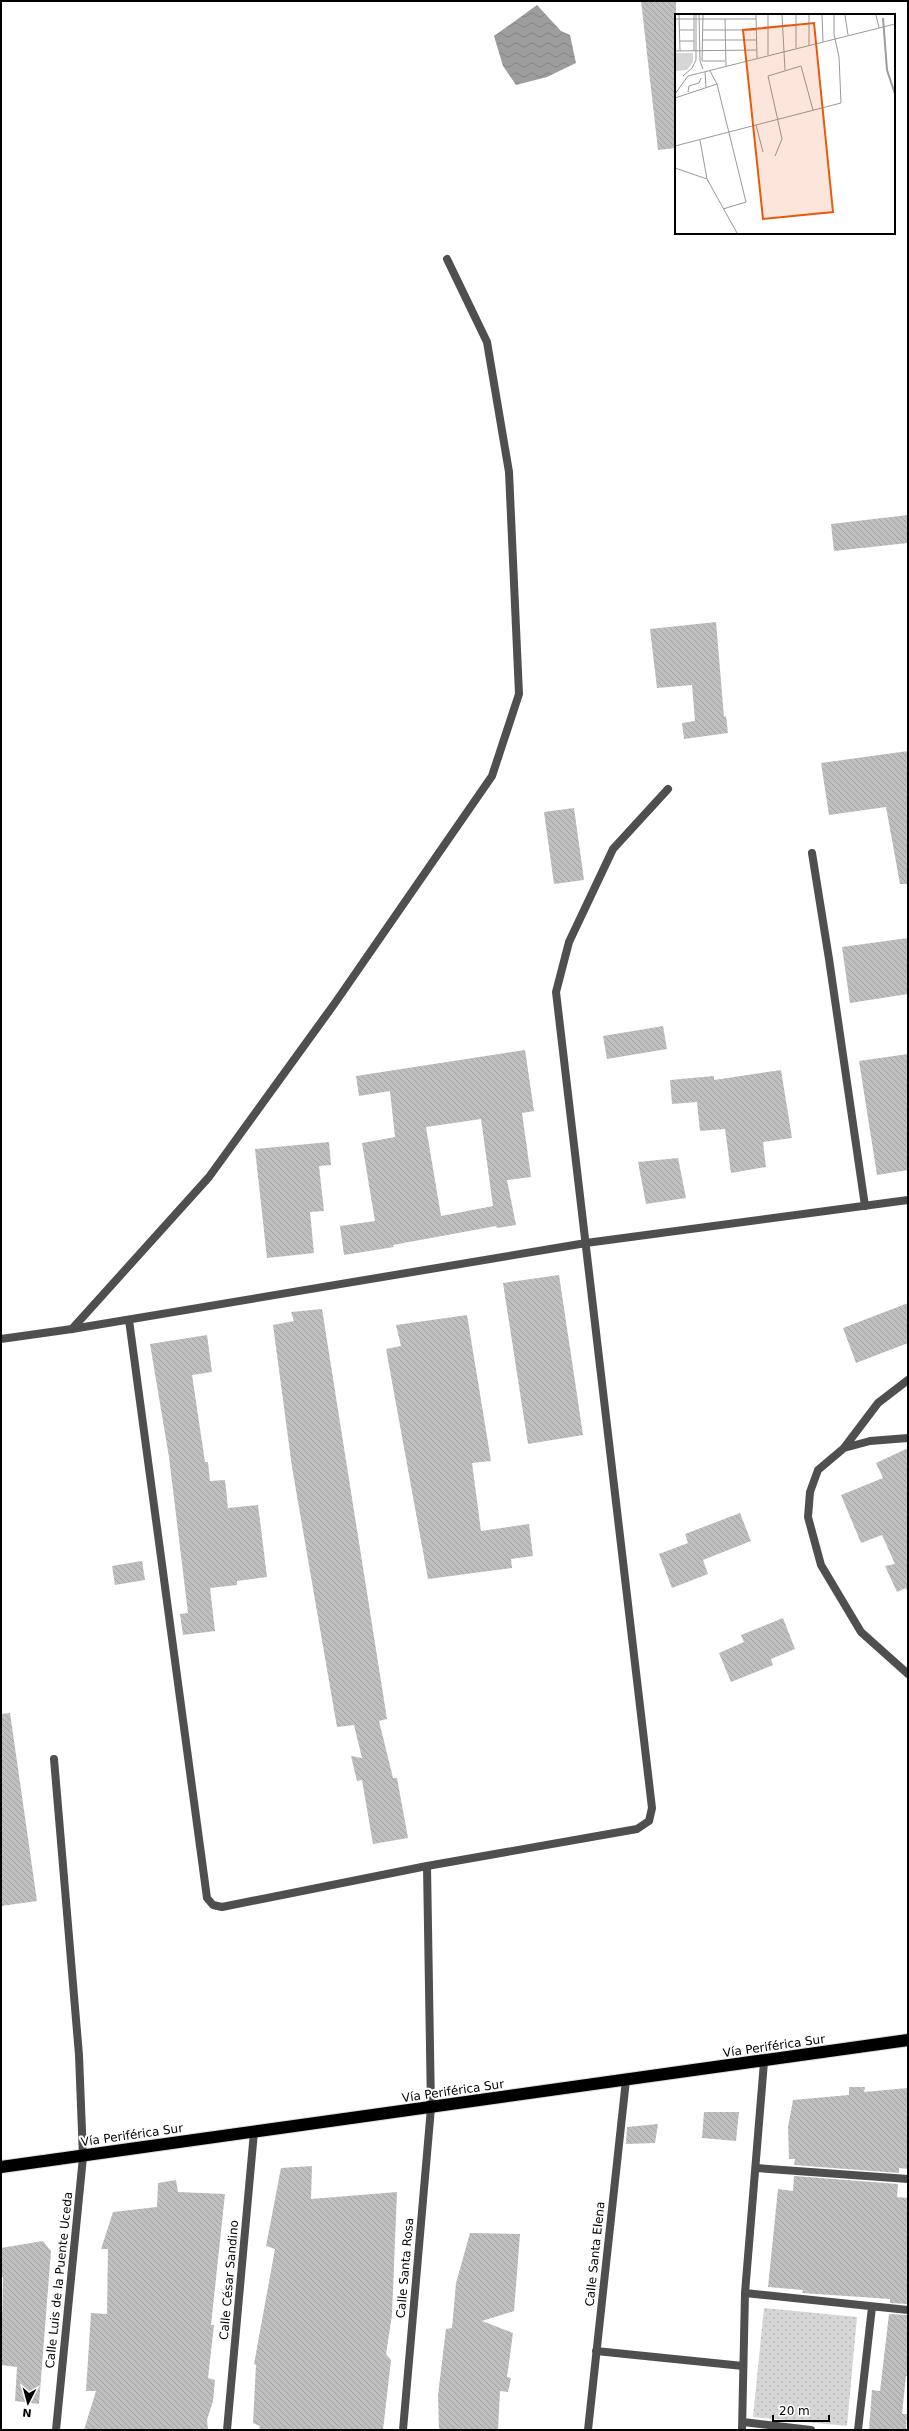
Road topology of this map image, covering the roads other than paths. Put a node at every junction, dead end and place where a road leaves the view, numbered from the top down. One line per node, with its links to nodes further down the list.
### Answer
1 (447, 260): 8 (street)
2 (668, 789): 6 (street)
3 (812, 853): 5 (street)
4 (908, 1200): 5 (street)
5 (865, 1206): 6 (street)
6 (586, 1243): 7 (street); 15 (street)
7 (129, 1320): 8 (street); 15 (street)
8 (72, 1329): 9 (street)
9 (1, 1339)
10 (908, 1380): 12 (street)
11 (908, 1438): 12 (street)
12 (844, 1448): 13 (street)
13 (908, 1674)
14 (54, 1759): 21 (street, Calle Luis de la Puente Uceda)
15 (427, 1866): 19 (street, Calle Santa Rosa)
16 (908, 2040): 17 (highway, Vía Periférica Sur)
17 (764, 2062): 18 (highway, Vía Periférica Sur); 23 (street)
18 (626, 2080): 19 (highway, Vía Periférica Sur); 28 (street, Calle Santa Elena)
19 (432, 2108): 20 (highway, Vía Periférica Sur); 33 (street, Calle Santa Rosa)
20 (254, 2132): 21 (highway, Vía Periférica Sur); 32 (street, Calle César Sandino)
21 (83, 2157): 22 (highway, Vía Periférica Sur); 31 (street, Calle Luis de la Puente Uceda)
22 (1, 2167)
23 (756, 2168): 24 (street); 25 (street)
24 (908, 2179)
25 (745, 2293): 26 (street); 29 (street)
26 (872, 2307): 27 (street); 36 (street)
27 (908, 2310)
28 (596, 2351): 29 (street); 34 (street, Calle Santa Elena)
29 (743, 2366): 30 (street)
30 (743, 2426): 35 (street)
31 (56, 2430)
32 (227, 2430)
33 (403, 2430)
34 (588, 2430)
35 (811, 2430)
36 (858, 2430)

